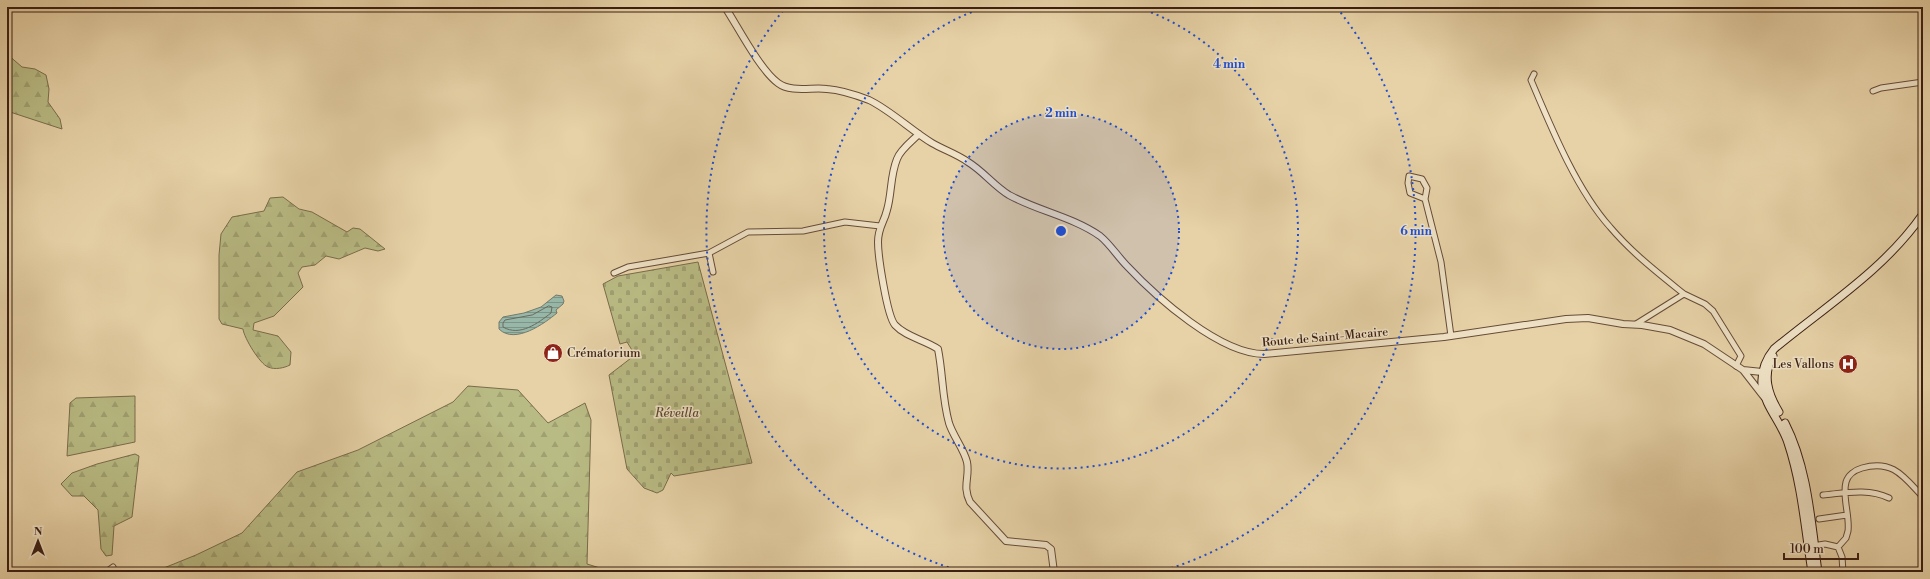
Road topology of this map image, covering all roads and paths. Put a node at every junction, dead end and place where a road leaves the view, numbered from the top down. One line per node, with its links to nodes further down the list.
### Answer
1 (725, 7): 5 (street, Route de Saint-Macaire)
2 (1534, 74): 12 (street)
3 (1923, 82): 4 (street)
4 (1873, 91)
5 (919, 134): 8 (street); 14 (street, Route de Saint-Macaire)
6 (1425, 199): 6 (street); 14 (street)
7 (1923, 214): 15 (main road)
8 (880, 226): 9 (street); 33 (street)
9 (709, 253): 10 (street); 11 (street)
10 (713, 272)
11 (614, 273)
12 (1684, 294): 13 (street); 17 (street)
13 (1636, 324): 14 (street, Route de Saint-Macaire); 17 (street, Route de Saint-Macaire)
14 (1451, 336)
15 (1785, 340): 16 (main road); 19 (main road)
16 (1775, 353): 19 (street); 22 (main road)
17 (1736, 366): 18 (street, Route de Saint-Macaire)
18 (1743, 370): 19 (street, Route de Saint-Macaire); 20 (street, Route de Saint-Macaire)
19 (1763, 374): 20 (street); 21 (main road); 22 (street)
20 (1751, 378): 21 (street, Route de Saint-Macaire)
21 (1765, 397): 29 (main road)
22 (1781, 416): 29 (main road)
23 (1846, 493): 24 (street); 25 (street); 26 (street); 27 (street)
24 (1823, 495)
25 (1923, 497)
26 (1889, 498)
27 (1847, 515): 28 (street); 30 (street)
28 (1819, 519)
29 (1811, 546): 30 (street); 34 (main road); 35 (main road)
30 (1838, 547): 36 (street)
31 (113, 567): 32 (street)
32 (106, 572)
33 (1054, 572)
34 (1812, 572)
35 (1818, 572)
36 (1843, 572)

